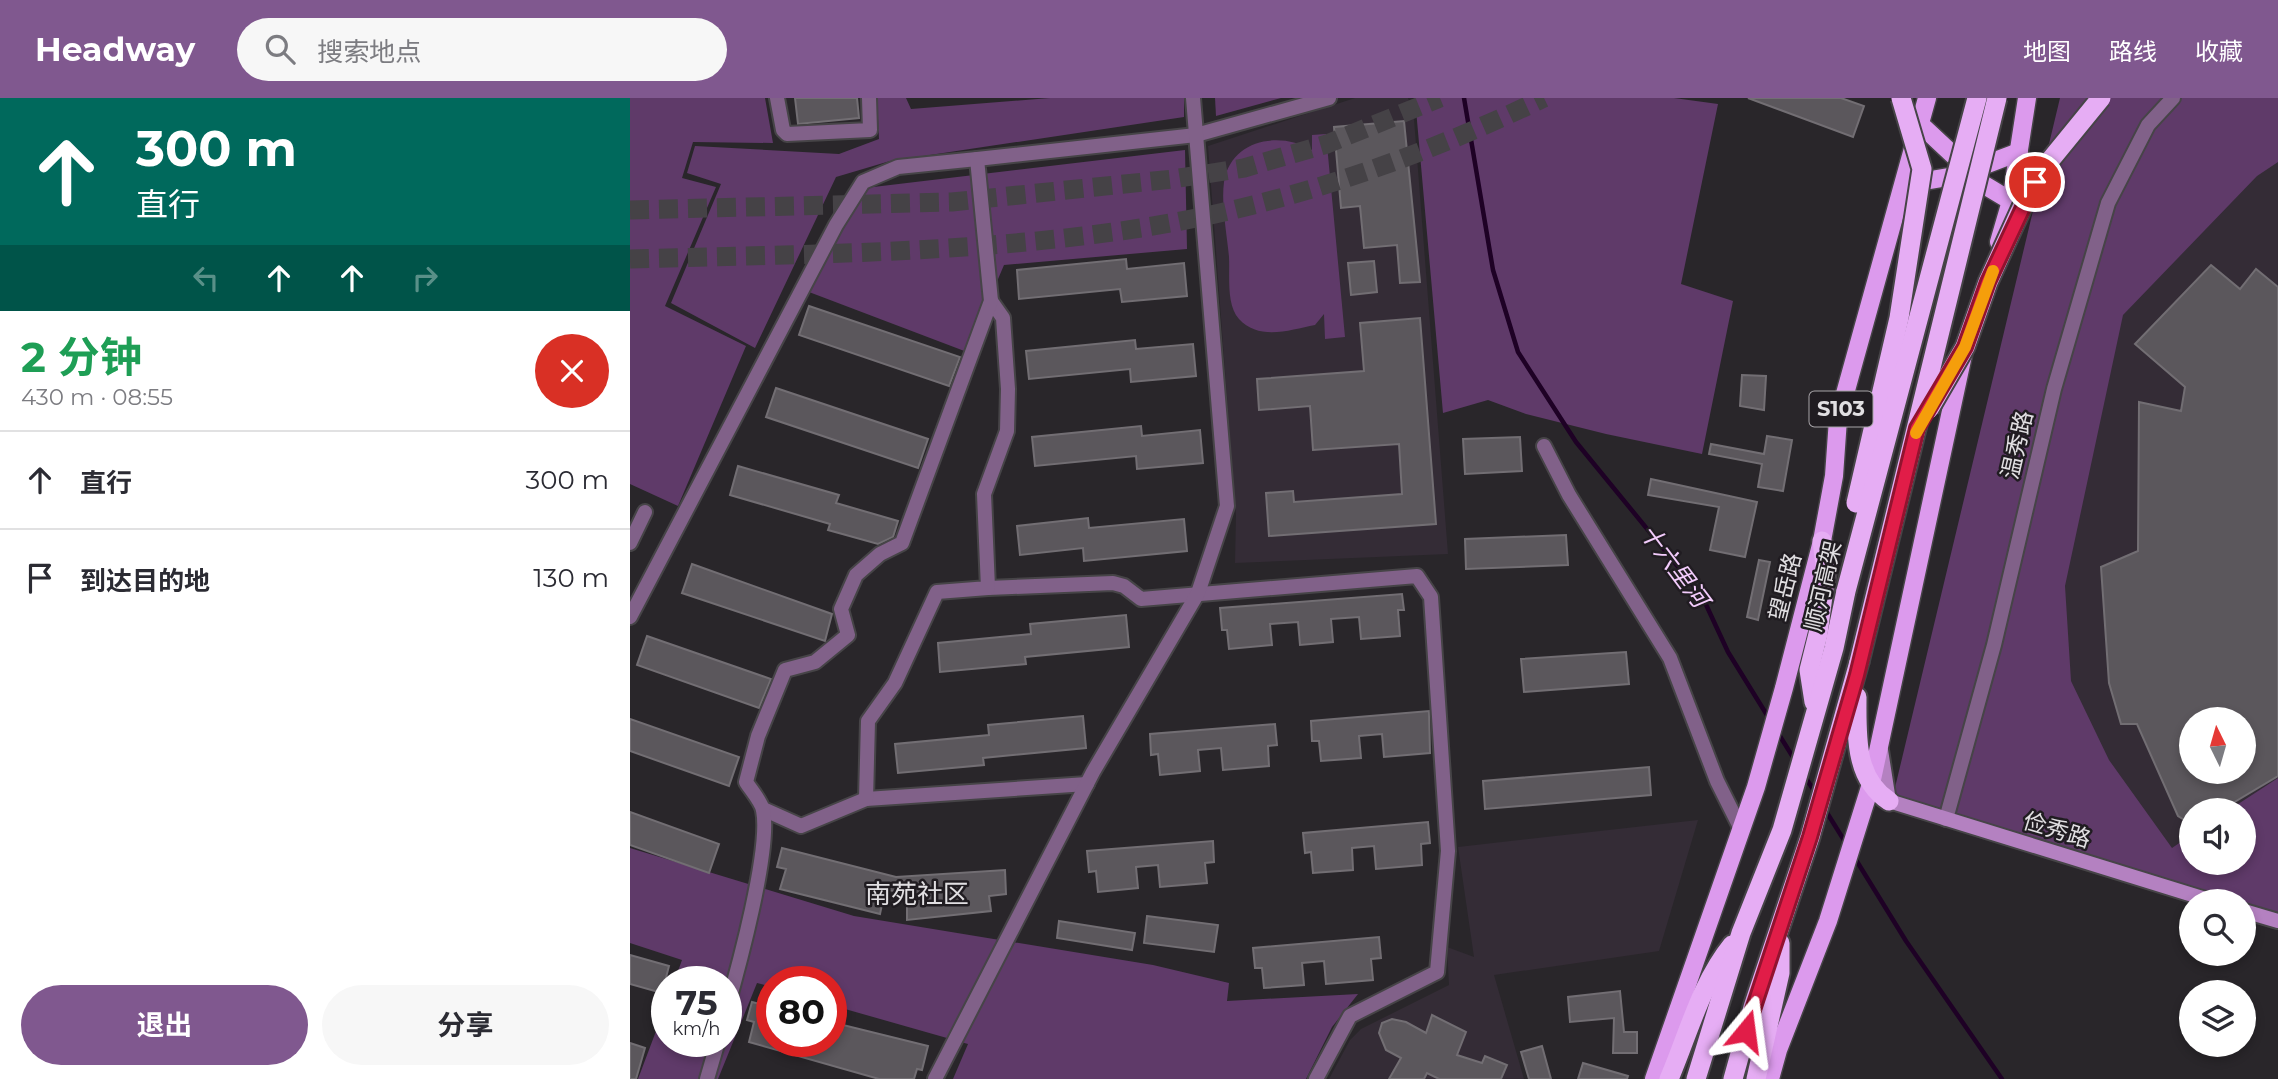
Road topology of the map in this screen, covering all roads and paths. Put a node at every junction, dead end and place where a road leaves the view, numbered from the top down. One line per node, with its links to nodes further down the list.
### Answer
1 (777, 98): 2 (street)
2 (869, 98)
3 (1193, 98): 13 (street)
4 (1329, 98): 13 (street)
5 (1900, 98): 24 (highway, bridge)
6 (1927, 98): 12 (main road, 望岳路 / S103)
7 (1978, 98): 24 (highway, 顺河高架, bridge)
8 (1997, 98): 19 (highway, bridge)
9 (2027, 98): 14 (main road)
10 (2101, 98): 19 (highway, bridge)
11 (2173, 98): 36 (street, 温秀路)
12 (1920, 124): 14 (main road); 16 (main road, 望岳路 / S103)
13 (1196, 135): 15 (street); 26 (street)
14 (2019, 152): 17 (main road)
15 (977, 159): 18 (street); 27 (street)
16 (1903, 185): 17 (main road); 22 (main road, 望岳路 / S103)
17 (2011, 201): 30 (main road)
18 (991, 301): 25 (street); 35 (street)
19 (1917, 428): 28 (highway, bridge)
20 (1544, 446): 37 (street)
21 (645, 512): 23 (street)
22 (1822, 541): 29 (highway); 37 (main road, 望岳路 / S103)
23 (630, 542)
24 (1853, 561): 29 (highway, 顺河高架, bridge)
25 (988, 588): 26 (street); 33 (street)
26 (1198, 593): 31 (street); 48 (street)
27 (630, 617)
28 (1858, 669): 32 (highway); 42 (highway)
29 (1814, 713): 43 (highway, 顺河高架)
30 (1880, 740): 32 (main road); 34 (main road)
31 (1087, 784): 33 (street); 47 (street)
32 (1871, 784): 34 (highway); 38 (main road)
33 (866, 799): 35 (street)
34 (1889, 801): 36 (main road, 俭秀路); 38 (main road)
35 (763, 809): 44 (street)
36 (1947, 819): 39 (main road, 俭秀路)
37 (1740, 827): 49 (main road, 望岳路 / S103)
38 (1857, 831): 54 (main road)
39 (2179, 891)
40 (2256, 915): 41 (main road)
41 (2278, 921)
42 (1780, 927): 52 (highway); 53 (highway)
43 (1741, 933): 50 (highway); 51 (highway, 顺河高架)
44 (738, 966)
45 (713, 1057): 46 (street)
46 (707, 1079)
47 (934, 1079)
48 (1316, 1079)
49 (1654, 1079)
50 (1670, 1079)
51 (1696, 1079)
52 (1733, 1079)
53 (1756, 1079)
54 (1770, 1079)

